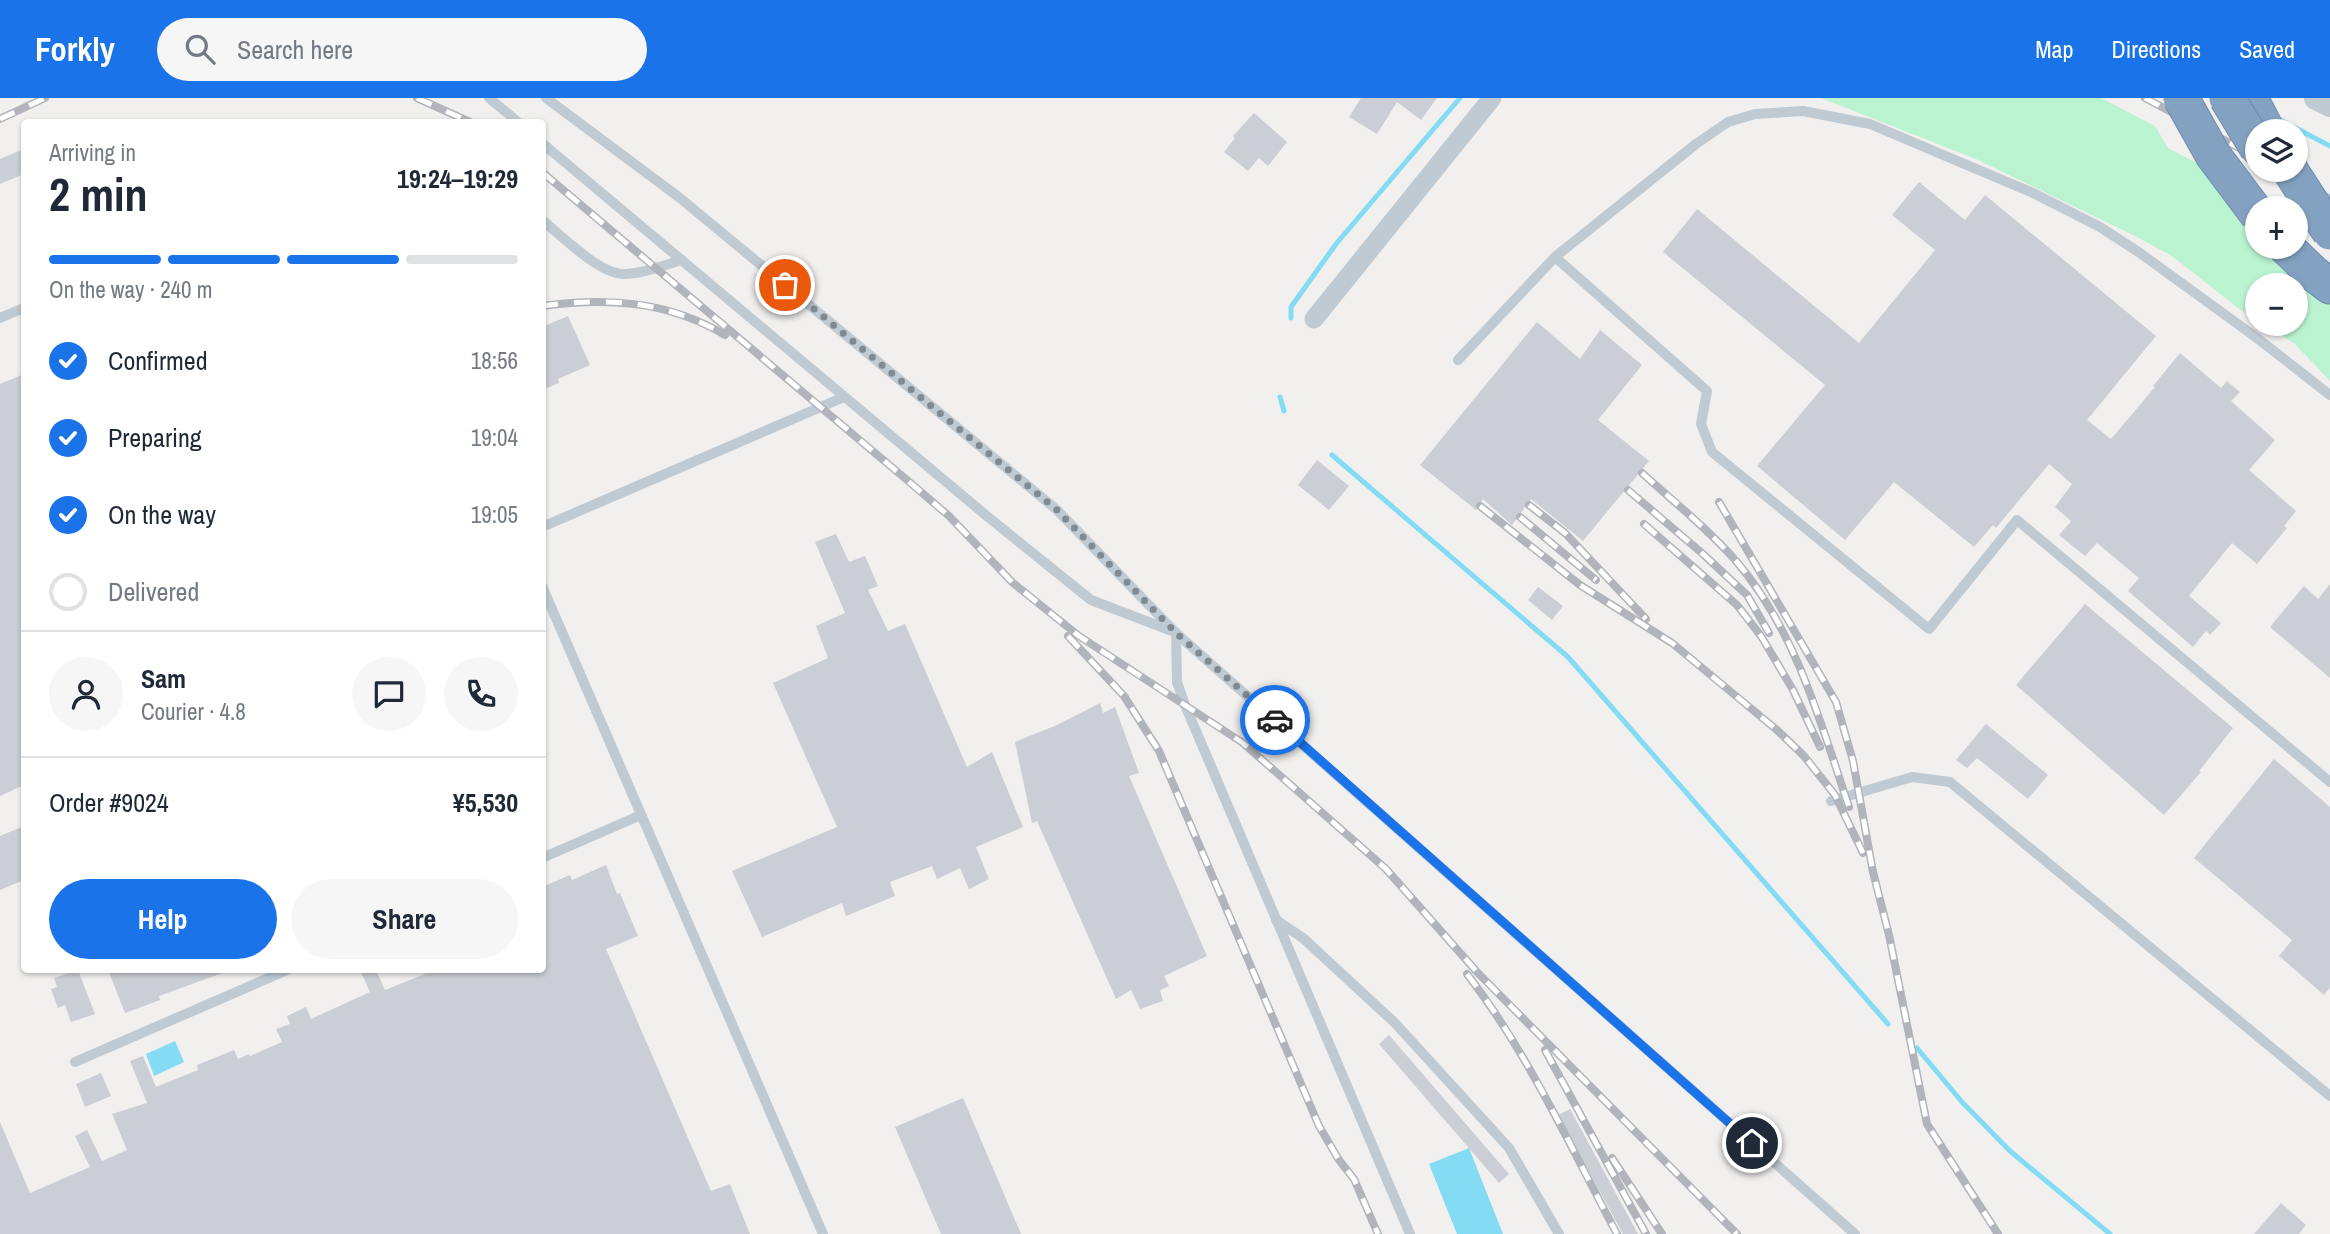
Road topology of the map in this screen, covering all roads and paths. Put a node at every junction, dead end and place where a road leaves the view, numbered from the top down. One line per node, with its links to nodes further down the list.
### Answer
1 (489, 98): 10 (lane)
2 (546, 98): 34 (lane)
3 (1492, 98): 28 (street)
4 (2181, 98): 17 (highway, bridge)
5 (2202, 98): 16 (highway)
6 (2227, 98): 12 (highway, bridge)
7 (2250, 98): 11 (highway)
8 (2316, 98): 9 (street)
9 (2330, 105)
10 (514, 119)
11 (2261, 119)
12 (2245, 128)
13 (546, 146): 23 (lane)
14 (2283, 182): 19 (highway, bridge)
15 (2297, 182): 19 (highway, bridge)
16 (2264, 196)
17 (2245, 198)
18 (546, 223): 23 (lane)
19 (2330, 235)
20 (2308, 247): 24 (highway)
21 (1555, 257): 29 (lane); 30 (lane); 35 (lane)
22 (2298, 259): 25 (highway)
23 (682, 260): 31 (lane)
24 (2330, 270)
25 (2330, 286)
26 (21, 309): 27 (lane)
27 (0, 318)
28 (1314, 319)
29 (1458, 360)
30 (2330, 395)
31 (844, 397): 32 (lane); 34 (lane)
32 (546, 525)
33 (546, 595): 37 (lane)
34 (1176, 633): 39 (lane); 46 (lane)
35 (2330, 782)
36 (1831, 801): 42 (lane)
37 (641, 815): 38 (lane); 43 (lane)
38 (546, 856)
39 (1275, 920): 44 (lane); 45 (lane)
40 (280, 973): 41 (lane)
41 (75, 1062)
42 (2330, 1096)
43 (823, 1234)
44 (1410, 1234)
45 (1559, 1234)
46 (1855, 1234)

